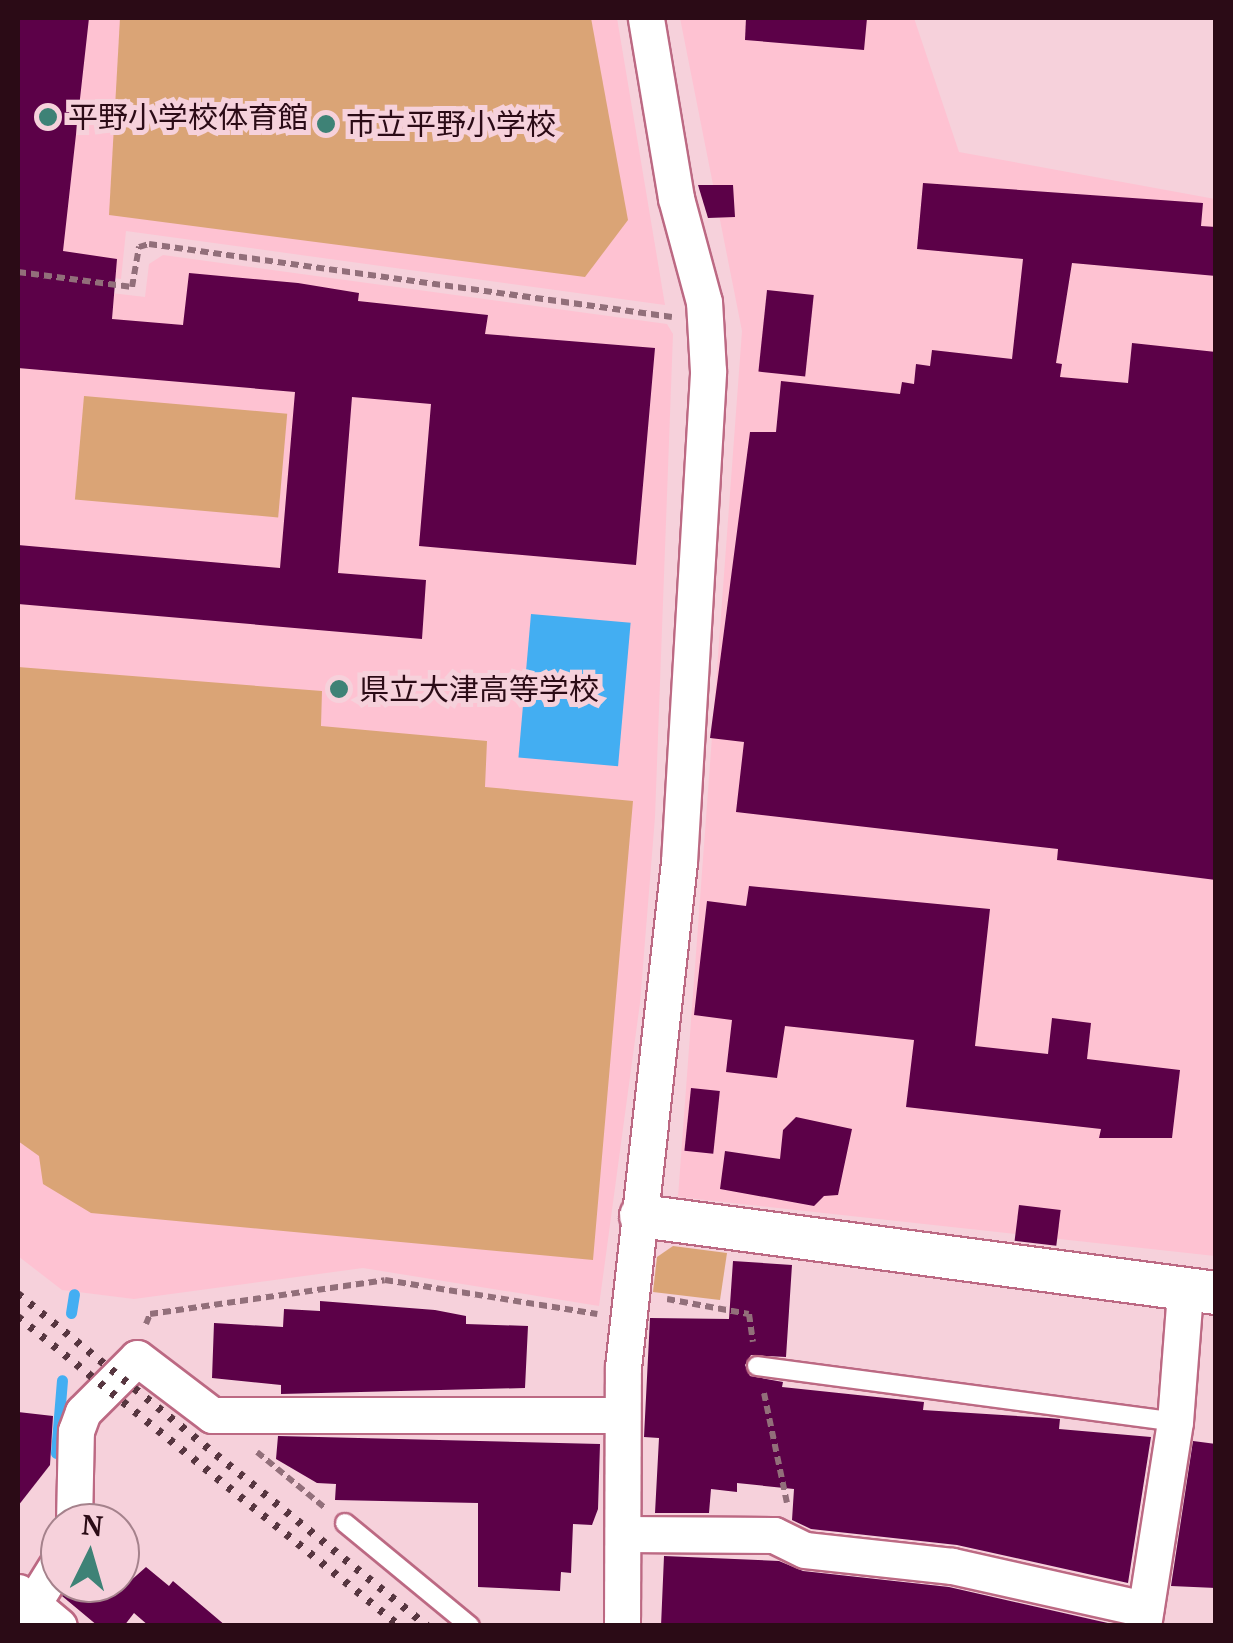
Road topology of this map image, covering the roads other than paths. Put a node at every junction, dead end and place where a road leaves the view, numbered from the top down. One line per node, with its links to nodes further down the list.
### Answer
1 (646, 18): 2 (street)
2 (641, 1216): 3 (street); 5 (street)
3 (1200, 1293): 6 (street)
4 (757, 1366): 6 (lane)
5 (622, 1415): 7 (street); 9 (street)
6 (1174, 1422): 12 (street)
7 (74, 1503)
8 (345, 1524): 14 (lane)
9 (623, 1534): 12 (street); 15 (street)
10 (40, 1585): 11 (street)
11 (22, 1607): 13 (street)
12 (1144, 1617)
13 (59, 1626)
14 (470, 1626)
15 (622, 1626)

